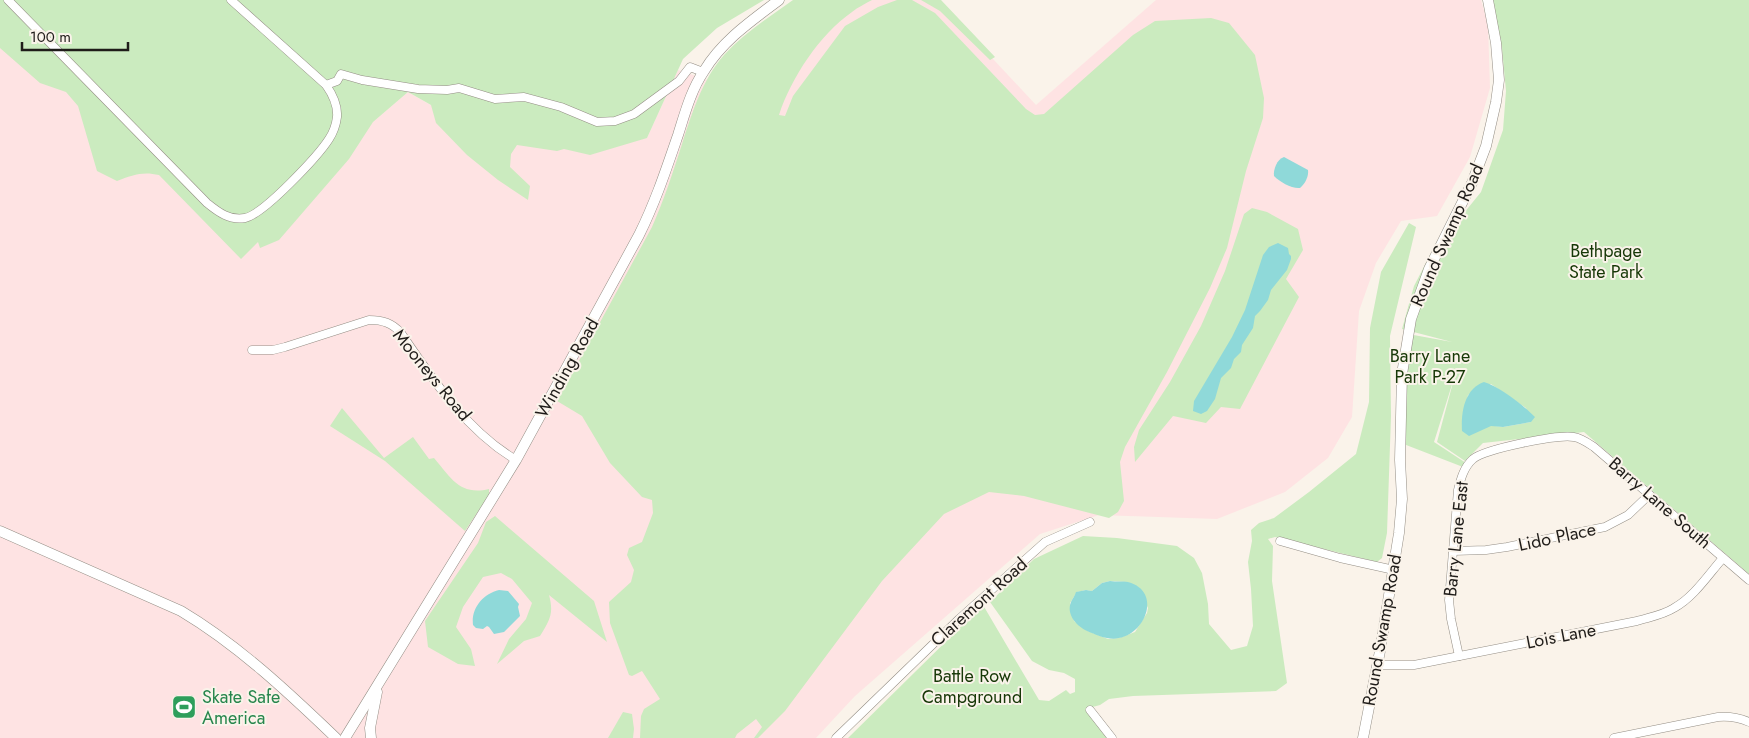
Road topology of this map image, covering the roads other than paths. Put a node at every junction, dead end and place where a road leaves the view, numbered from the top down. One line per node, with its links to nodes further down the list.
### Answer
1 (8, 0): 6 (street)
2 (232, 0): 6 (street)
3 (779, 0): 5 (main road, Winding Road)
4 (1488, 0): 16 (main road, Round Swamp Road)
5 (703, 72): 6 (street); 9 (main road, Winding Road)
6 (326, 85)
7 (252, 350): 9 (street, Mooneys Road)
8 (1565, 436): 10 (street, Barry Lane South); 14 (street, Barry Lane East)
9 (516, 460): 20 (main road, Winding Road)
10 (1649, 495): 14 (street, Lido Place); 15 (street, Barry Lane South)
11 (1090, 522): 26 (street, Claremont Road)
12 (0, 530): 23 (main road)
13 (1280, 541): 16 (street)
14 (1453, 551): 18 (street, Barry Lane East)
15 (1723, 558): 17 (street, Barry Lane South); 18 (street, Lois Lane)
16 (1394, 570): 19 (main road, Round Swamp Road)
17 (1749, 580)
18 (1459, 656): 19 (street, Lois Lane)
19 (1377, 665): 28 (main road, Round Swamp Road)
20 (380, 682): 24 (main road, Winding Road); 25 (main road)
21 (1090, 710): 27 (street)
22 (1749, 722): 29 (street)
23 (336, 738)
24 (345, 738)
25 (372, 738)
26 (836, 738)
27 (1112, 738)
28 (1363, 738)
29 (1616, 738)

